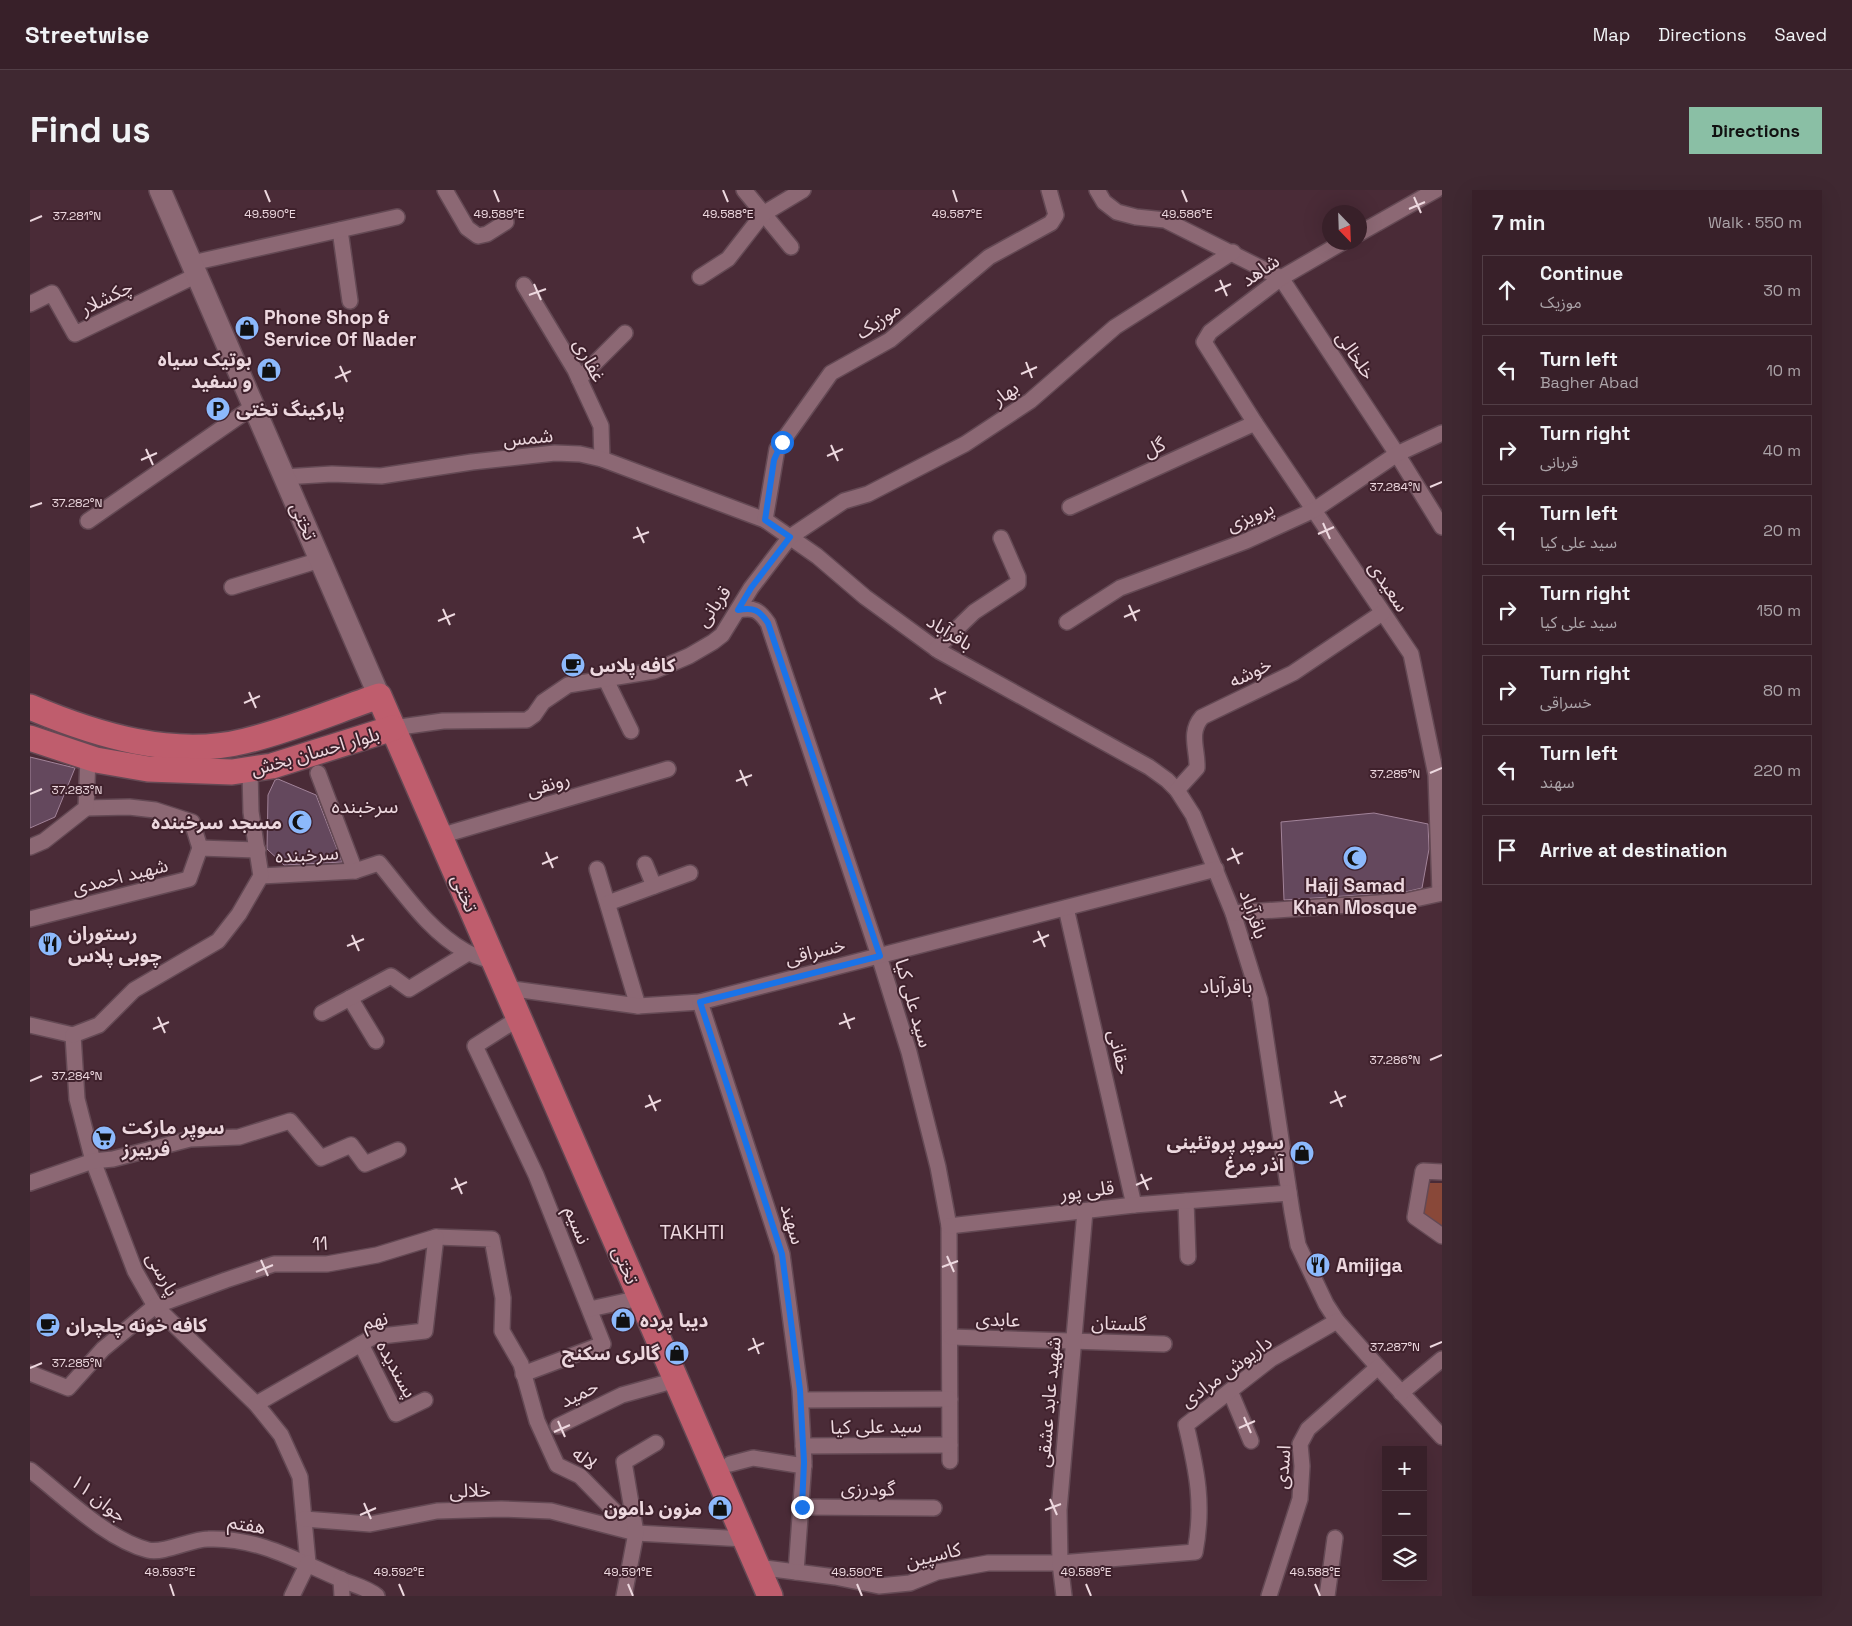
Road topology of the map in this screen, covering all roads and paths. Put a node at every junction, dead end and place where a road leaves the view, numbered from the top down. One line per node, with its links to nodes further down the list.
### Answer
1 (160, 190): 16 (main road, تختی)
2 (444, 190): 10 (street)
3 (744, 190): 8 (street)
4 (804, 190): 8 (street)
5 (1049, 190): 33 (street, موزیک)
6 (1097, 190): 15 (street)
7 (1436, 190): 11 (street)
8 (763, 214): 13 (street); 17 (street)
9 (397, 217): 12 (street)
10 (506, 222)
11 (1367, 229)
12 (340, 230): 16 (street); 20 (street)
13 (791, 247)
14 (1329, 250): 18 (street, شاهد)
15 (1233, 252): 18 (street); 36 (street, بهار)
16 (194, 269): 21 (street, چکشلار); 25 (main road, تختی)
17 (700, 277)
18 (1280, 278): 23 (street, شاهد); 28 (street, خلخالی)
19 (524, 285): 24 (street, غفاری)
20 (350, 300)
21 (30, 304)
22 (625, 333): 24 (street)
23 (1206, 337): 26 (street, سعیدی)
24 (579, 379): 29 (street, غفاری)
25 (254, 406): 30 (main road, تختی); 34 (street)
26 (1255, 423): 31 (street, گل); 32 (street, سعیدی)
27 (1442, 433): 28 (street, پرویزی)
28 (1397, 454): 32 (street, پرویزی); 35 (street, خلخالی)
29 (602, 459): 30 (street, شمس); 33 (street, شمس)
30 (284, 478): 38 (main road, تختی)
31 (1070, 508)
32 (1314, 510): 41 (street, سعیدی); 42 (street, پرویزی)
33 (765, 520): 36 (street, باقرآباد)
34 (88, 521)
35 (1442, 527)
36 (790, 537): 40 (street, قربانی); 43 (street, باقرآباد)
37 (1001, 538): 43 (street)
38 (320, 560): 39 (street); 45 (main road, تختی)
39 (232, 587)
40 (738, 610): 44 (street, قربانی); 76 (street, سید علی کیا)
41 (1382, 613): 56 (street, خوشه); 58 (street, سعیدی)
42 (1067, 622)
43 (936, 649): 56 (street, باقرآباد)
44 (605, 678): 48 (street, قربانی); 49 (street)
45 (379, 696): 47 (main road, بلوار احسان بخش); 48 (main road, تختی)
46 (30, 708): 47 (main road, بلوار احسان بخش)
47 (322, 716): 51 (main road)
48 (393, 728): 51 (main road, بلوار احسان بخش); 59 (main road, تختی)
49 (630, 732)
50 (30, 738): 52 (main road, بلوار احسان بخش)
51 (337, 747): 54 (main road, بلوار احسان بخش)
52 (88, 758): 54 (main road, بلوار احسان بخش); 57 (street)
53 (668, 769): 59 (street, رونقی)
54 (250, 771): 62 (street)
55 (318, 773): 66 (street, سرخبنده)
56 (1177, 790): 65 (street, باقرآباد)
57 (86, 808): 60 (street); 61 (street)
58 (1440, 814): 70 (street, سعیدی)
59 (440, 836): 77 (main road, تختی)
60 (30, 846)
61 (200, 848): 62 (street); 74 (street, شهید احمدی)
62 (258, 850): 68 (street)
63 (645, 864): 69 (street)
64 (598, 869): 71 (street)
65 (1216, 869): 72 (street, خسراقی); 73 (street, باقرآباد)
66 (355, 871): 68 (street, سرخبنده); 75 (street, سرخبنده)
67 (690, 873): 69 (street)
68 (261, 876): 85 (street)
69 (654, 886): 71 (street)
70 (1441, 893): 73 (street)
71 (608, 903): 81 (street)
72 (1066, 908): 76 (street, خسراقی); 93 (street, حقانی)
73 (1233, 913): 91 (street, باقرآباد)
74 (30, 919)
75 (468, 953): 77 (street, سرخبنده); 79 (street)
76 (880, 956): 80 (street, خسراقی); 95 (street, سید علی کیا)
77 (495, 962): 78 (main road, تختی)
78 (506, 988): 81 (street, خسراقی); 83 (main road, تختی)
79 (350, 998): 82 (street); 86 (street)
80 (700, 1002): 81 (street, خسراقی); 117 (street, سهند)
81 (638, 1006)
82 (322, 1013)
83 (519, 1018): 100 (main road, تختی); 102 (street, نسیم)
84 (30, 1025): 85 (street)
85 (73, 1035): 88 (street, پارسی)
86 (376, 1042)
87 (398, 1150): 88 (street)
88 (93, 1161): 90 (street); 101 (street, پارسی)
89 (1442, 1172): 96 (street)
90 (30, 1183)
91 (1289, 1193): 92 (street, قلی پور); 103 (street, باقرآباد)
92 (1186, 1201): 93 (street, قلی پور); 99 (street)
93 (1134, 1205): 94 (street, قلی پور)
94 (1085, 1211): 95 (street, قلی پور); 105 (street, شهید عابد عشقی)
95 (949, 1226): 104 (street, سید علی کیا)
96 (1442, 1236)
97 (436, 1237): 98 (street, 11); 101 (street, 11); 106 (street, نهم)
98 (492, 1240): 111 (street, لاله)
99 (1188, 1257)
100 (640, 1298): 102 (street); 112 (main road, تختی)
101 (155, 1306): 110 (street); 118 (street, پارسی)
102 (590, 1309): 111 (street, نسیم)
103 (1337, 1321): 109 (street, باقرآباد); 113 (street, داریوش مرادی)
104 (951, 1337): 105 (street, عابدی); 115 (street, سید علی کیا)
105 (1074, 1342): 107 (street, گلستان); 137 (street, شهید عابد عشقی)
106 (361, 1344): 116 (street, پسندیده); 118 (street, نهم)
107 (1164, 1344)
108 (1442, 1359): 114 (street)
109 (1378, 1367): 114 (street, باقرآباد); 147 (street, اسدی)
110 (30, 1373)
111 (523, 1374): 132 (street, لاله)
112 (676, 1380): 119 (street, حمید); 134 (main road, تختی)
113 (1230, 1391): 121 (street); 137 (street, داریوش مرادی)
114 (1401, 1393): 120 (street, باقرآباد)
115 (950, 1399): 117 (street); 123 (street, سید علی کیا)
116 (425, 1400)
117 (801, 1400): 124 (street, سهند)
118 (256, 1404): 131 (street, پارسی)
119 (558, 1426)
120 (1442, 1437)
121 (1251, 1441)
122 (656, 1443): 132 (street)
123 (950, 1445): 124 (street, سید علی کیا); 125 (street, سید علی کیا)
124 (803, 1446): 127 (street, سهند)
125 (950, 1461)
126 (730, 1464): 127 (street)
127 (804, 1466): 129 (street, سهند)
128 (30, 1470): 135 (street, جوان ۱۱)
129 (802, 1507): 130 (street, گودرزی); 139 (street, سهند)
130 (934, 1508)
131 (304, 1520): 132 (street, خلالی); 136 (street, پارسی)
132 (636, 1534): 134 (street); 144 (street)
133 (1335, 1538): 148 (street)
134 (745, 1540): 138 (main road, تختی)
135 (178, 1545): 136 (street, هفتم)
136 (308, 1563): 140 (street, هفتم); 141 (street)
137 (1060, 1563): 139 (street, کاسپین); 146 (street, شهید عابد عشقی)
138 (757, 1567): 139 (street, کاسپین); 145 (main road, تختی)
139 (796, 1572)
140 (341, 1580): 142 (street); 143 (street, هفتم)
141 (292, 1596)
142 (342, 1596)
143 (378, 1596)
144 (624, 1596)
145 (770, 1596)
146 (1064, 1596)
147 (1269, 1596)
148 (1327, 1596)

